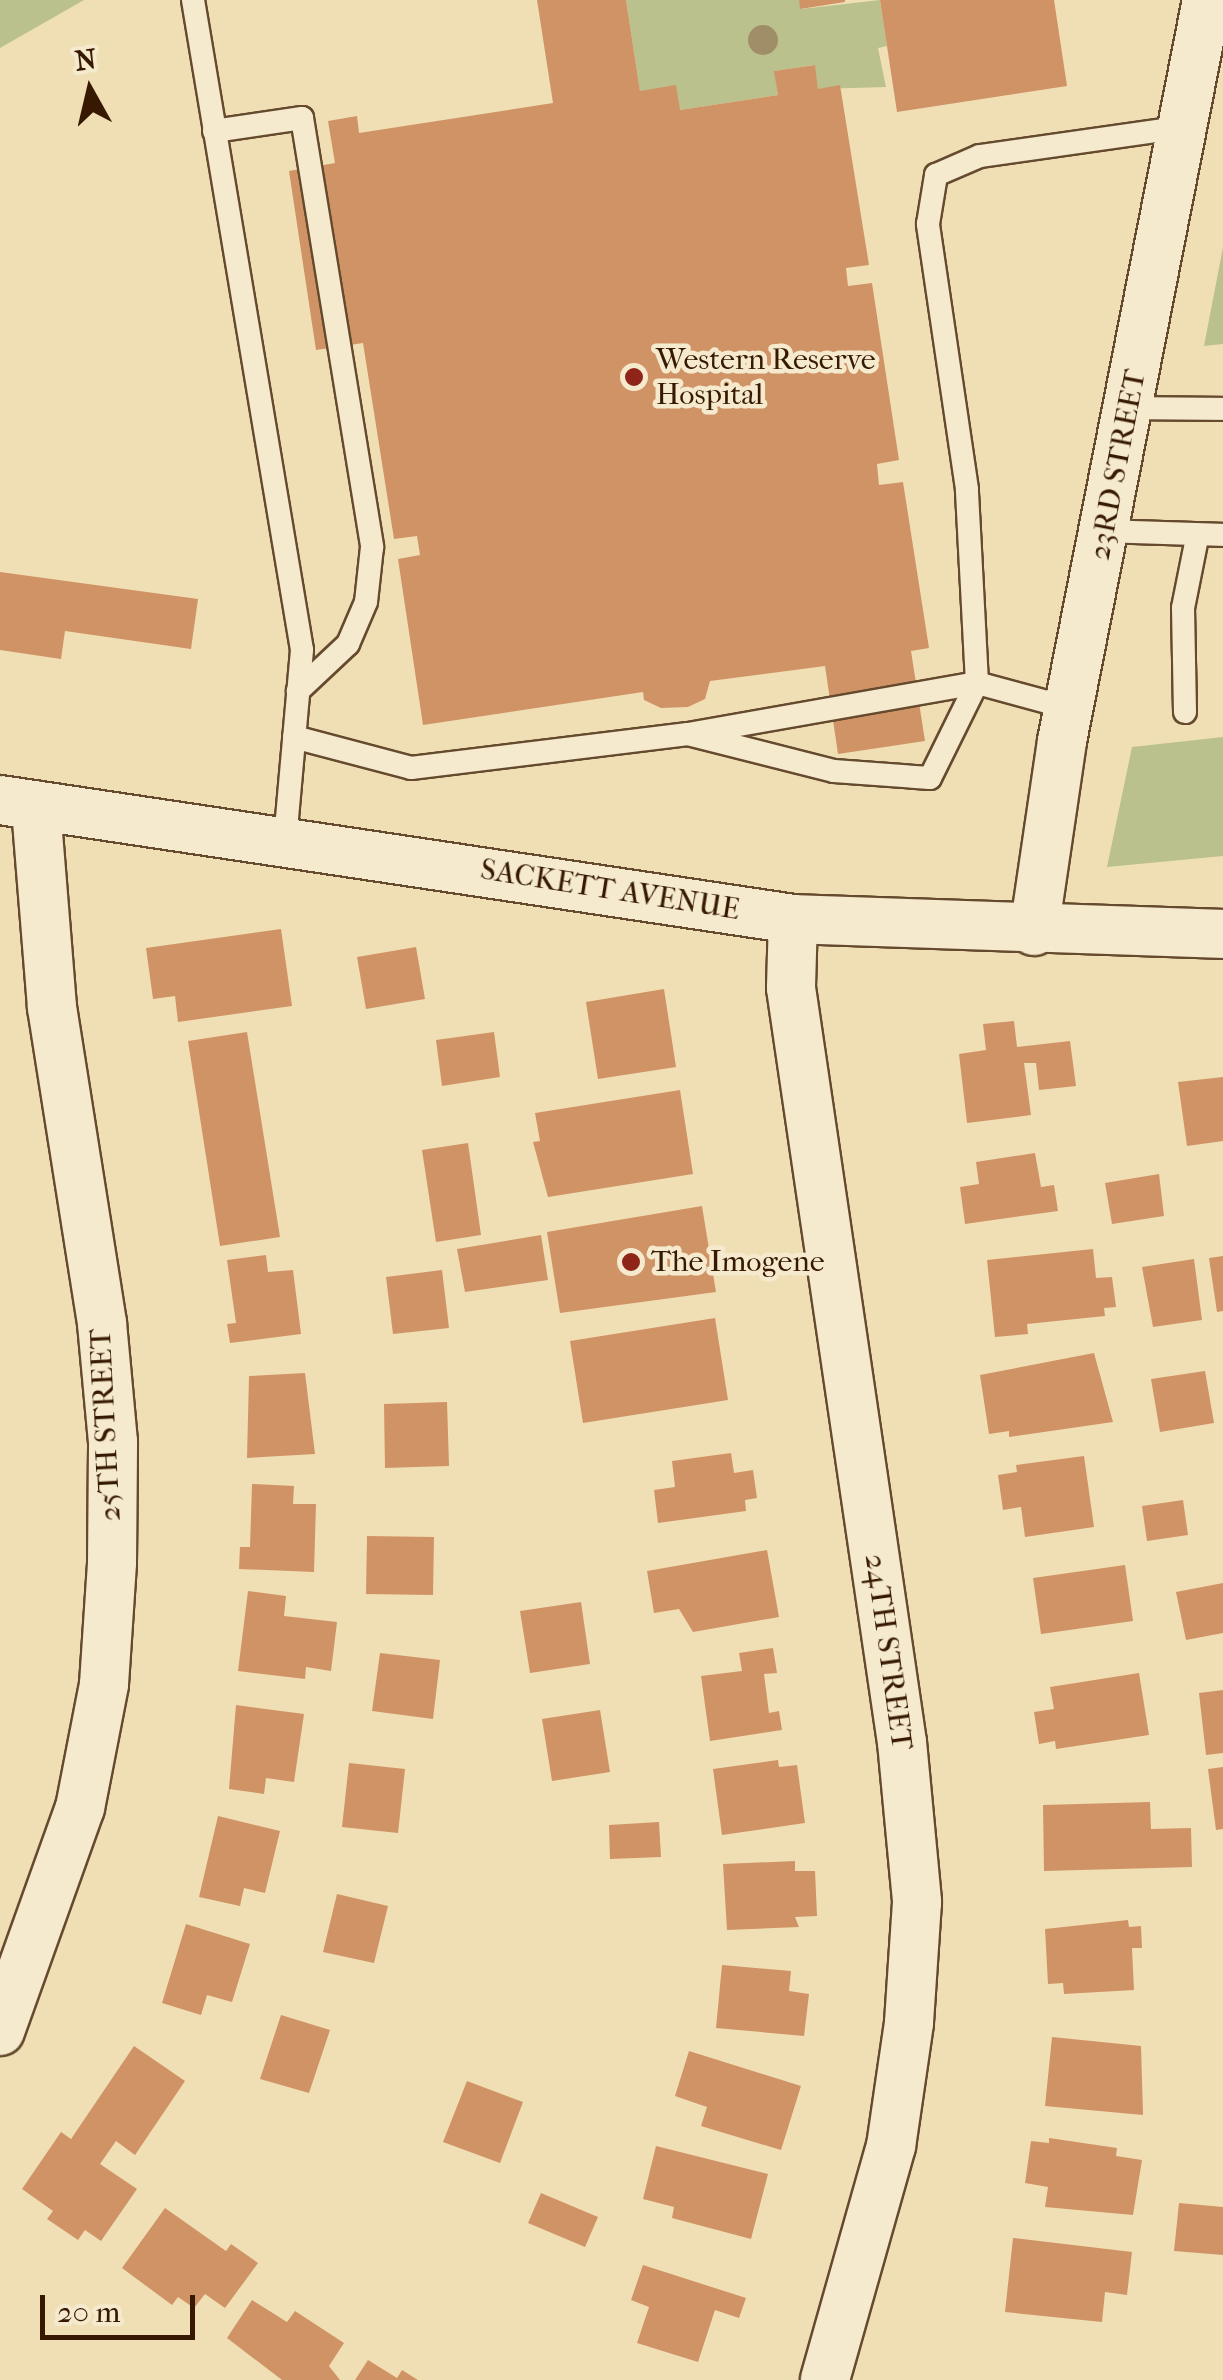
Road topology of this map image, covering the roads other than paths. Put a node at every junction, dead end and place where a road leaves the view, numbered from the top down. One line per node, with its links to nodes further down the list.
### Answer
1 (193, 0): 4 (lane)
2 (1207, 0): 3 (street, 23RD STREET)
3 (1182, 127): 5 (street, 23RD STREET); 10 (lane)
4 (214, 131): 11 (lane); 11 (lane)
5 (1129, 408): 6 (lane); 7 (street, 23RD STREET)
6 (1223, 409)
7 (1106, 531): 9 (lane); 12 (street, 23RD STREET)
8 (1223, 535): 9 (lane)
9 (1196, 538): 13 (lane)
10 (977, 683): 12 (lane); 14 (lane); 14 (lane)
11 (298, 691): 15 (lane)
12 (1069, 708): 19 (street, 23RD STREET)
13 (1185, 712)
14 (688, 734): 15 (lane)
15 (294, 737): 17 (lane)
16 (18, 803): 17 (street, SACKETT AVENUE); 21 (street, 25TH STREET)
17 (285, 842): 18 (street, SACKETT AVENUE)
18 (793, 919): 19 (street, SACKETT AVENUE); 22 (street, 24TH STREET)
19 (1034, 931): 20 (street, SACKETT AVENUE)
20 (1223, 934)
21 (0, 2031)
22 (825, 2380)

